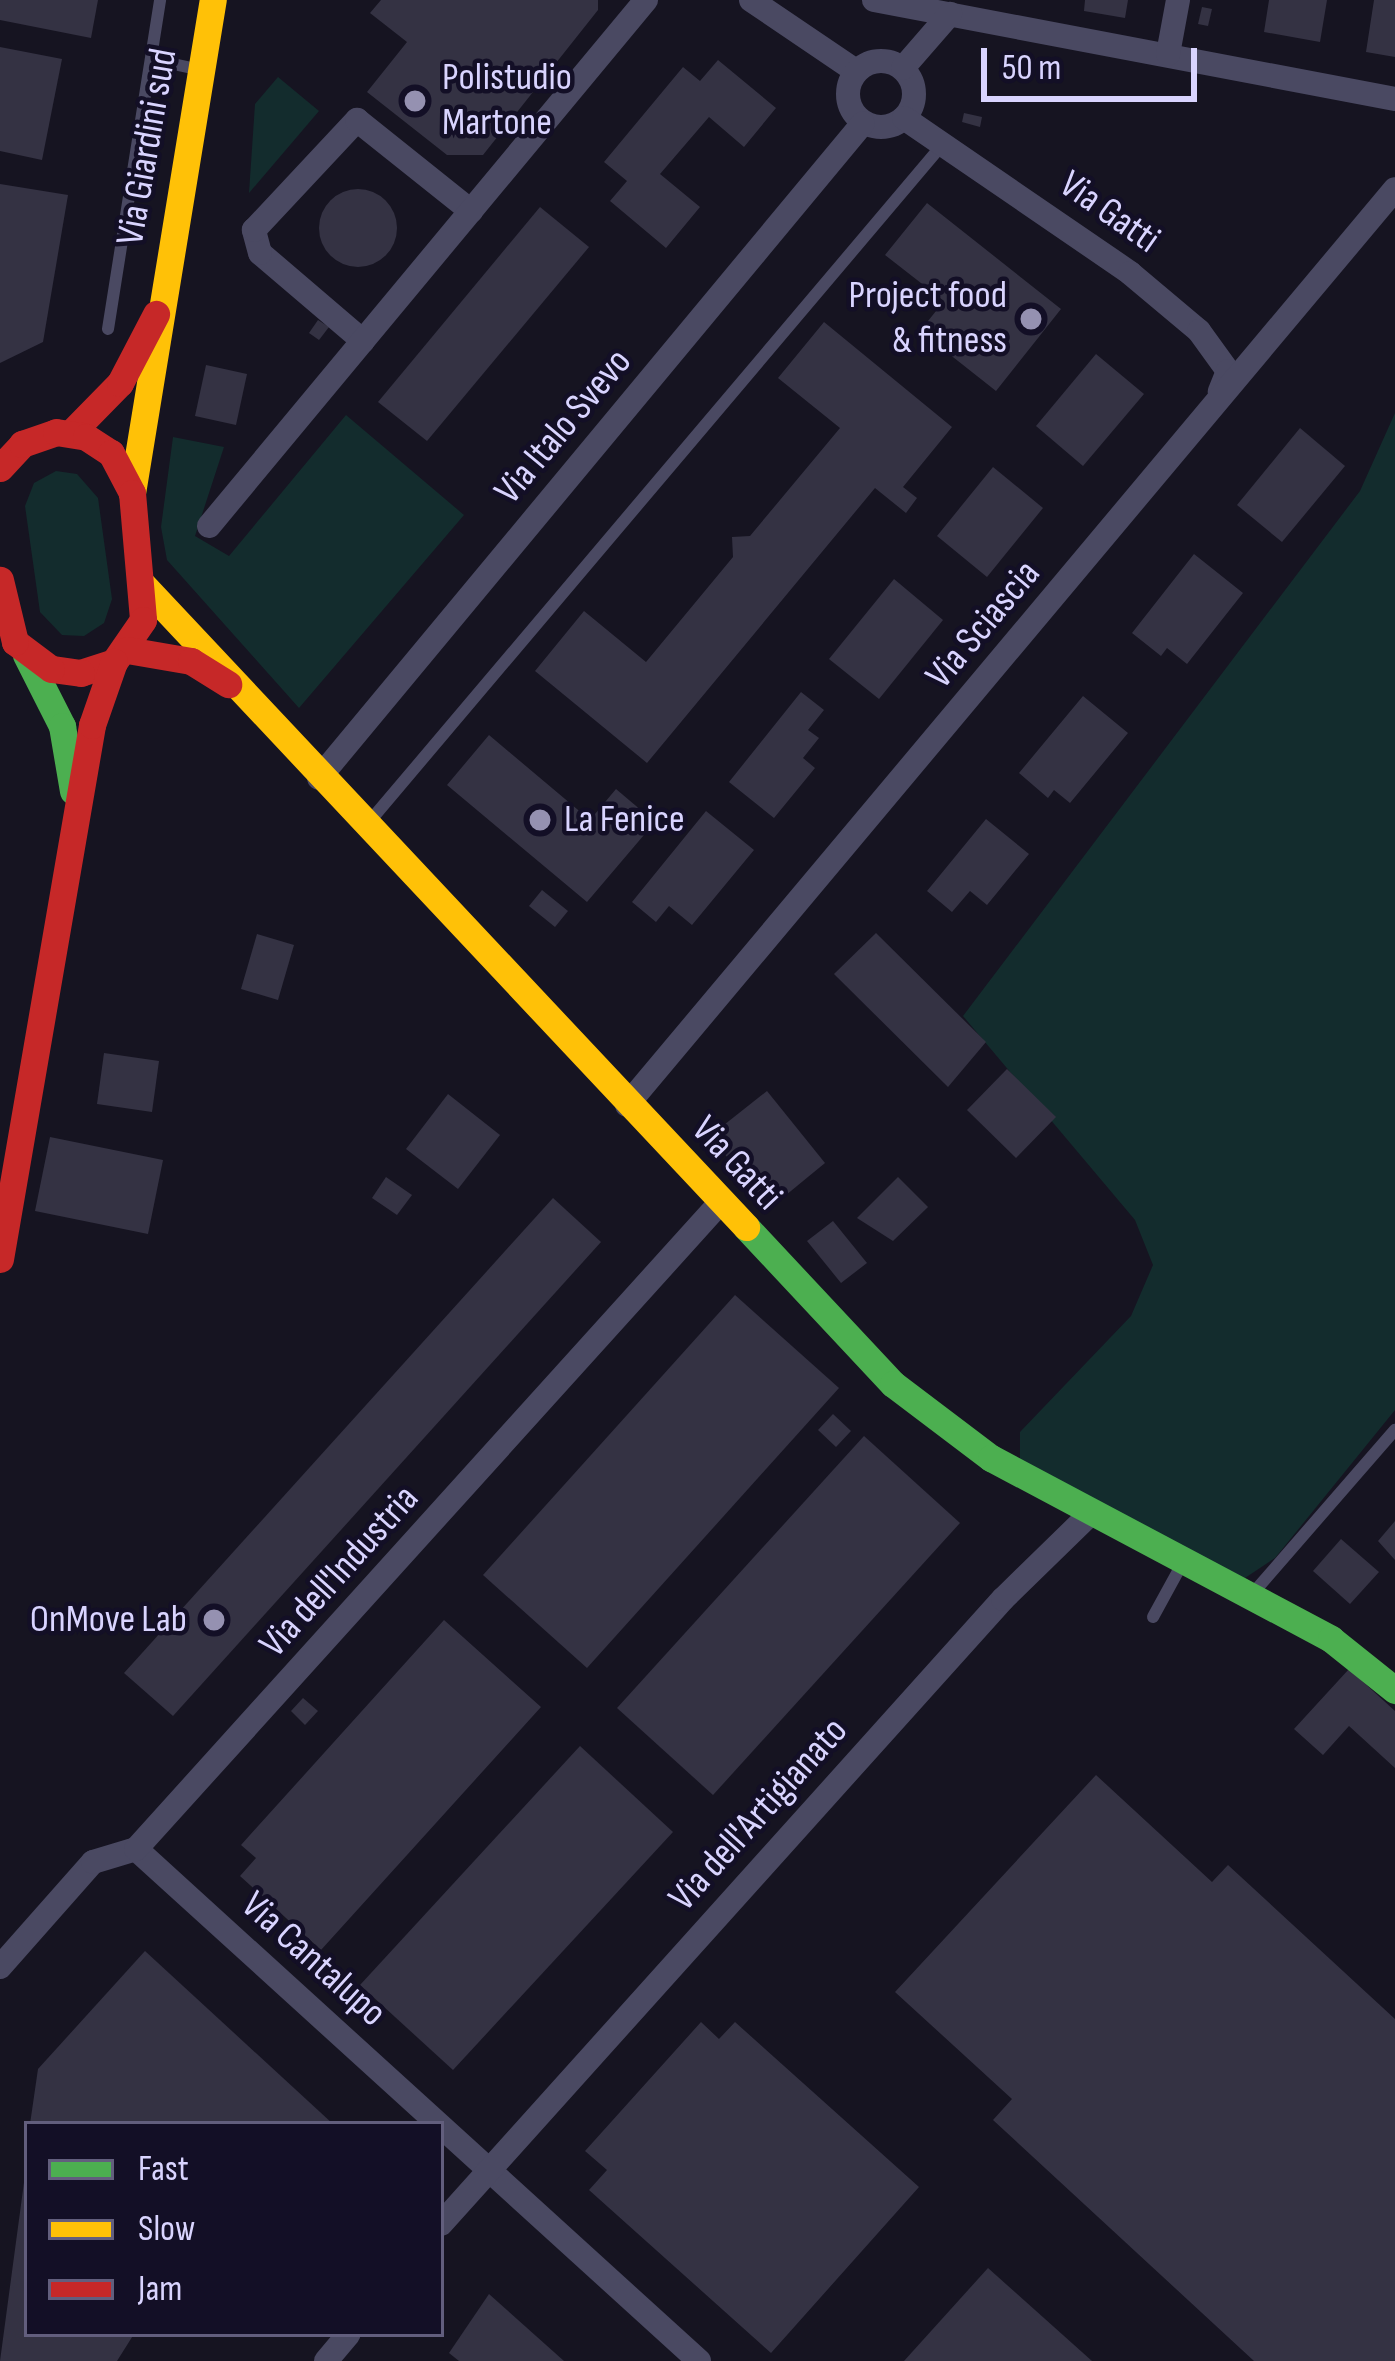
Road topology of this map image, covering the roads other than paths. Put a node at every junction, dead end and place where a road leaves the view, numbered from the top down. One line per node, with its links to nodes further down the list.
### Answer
1 (160, 0): 9 (lane)
2 (213, 0): 11 (main road, Via Giardini sud)
3 (646, 0): 18 (street)
4 (751, 0): 12 (street)
5 (874, 0): 7 (street)
6 (1178, 0): 8 (street)
7 (950, 14): 8 (street); 10 (street)
8 (1168, 54): 13 (street)
9 (155, 60): 11 (lane); 20 (lane)
10 (903, 68): 12 (street); 14 (street)
11 (201, 70): 19 (main road, Via Giardini sud)
12 (856, 71): 15 (street)
13 (1395, 99)
14 (904, 118): 15 (street); 16 (street, Via Gatti)
15 (863, 123): 34 (street, Via Italo Svevo)
16 (942, 145): 22 (street, Via Gatti); 36 (lane)
17 (1395, 189): 22 (street, Via Sciascia)
18 (471, 211): 21 (street); 21 (street)
19 (160, 307): 24 (main road, Via Giardini sud); 27 (main road, Via Giardini sud)
20 (108, 329)
21 (363, 341): 28 (street)
22 (1217, 400): 37 (street, Via Sciascia)
23 (0, 431): 25 (main road)
24 (71, 433): 25 (main road); 27 (main road, Via Giardini sud)
25 (38, 436): 26 (main road)
26 (0, 468)
27 (132, 493): 30 (main road, Via Giardini sud)
28 (209, 526)
29 (0, 580): 31 (main road)
30 (143, 585): 32 (main road, Via Giardini sud); 33 (main road, Via Gatti)
31 (25, 653): 32 (main road); 35 (main road)
32 (121, 656): 33 (main road, Via Gatti); 35 (main road, Via Giardini sud)
33 (239, 692): 34 (main road, Via Gatti)
34 (320, 778): 36 (main road, Via Gatti)
35 (75, 819): 39 (main road)
36 (365, 827): 37 (main road, Via Gatti)
37 (627, 1105): 38 (main road, Via Gatti)
38 (719, 1204): 41 (main road, Via Gatti); 46 (street, Via dell'Industria)
39 (0, 1259)
40 (1395, 1430): 43 (lane)
41 (1088, 1516): 42 (main road, Via Gatti); 50 (street, Via dell'Artigianato)
42 (1183, 1563): 43 (main road, Via Gatti); 44 (lane)
43 (1250, 1597): 45 (main road, Via Gatti)
44 (1153, 1617)
45 (1395, 1690)
46 (136, 1849): 47 (street, Via dell'Industria); 48 (street, Via Cantalupo)
47 (0, 1967)
48 (438, 2121)
49 (444, 2126): 50 (street, Via Cantalupo)
50 (489, 2167): 51 (street, Via dell'Artigianato); 54 (street)
51 (444, 2220)
52 (346, 2337): 53 (street)
53 (326, 2361)
54 (699, 2361)

